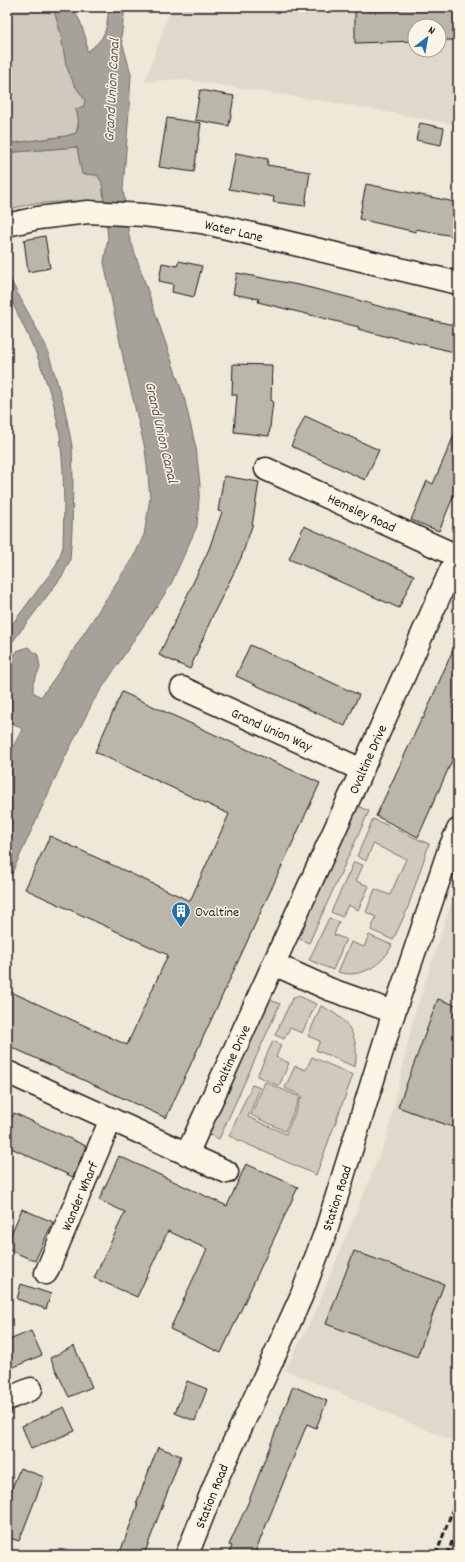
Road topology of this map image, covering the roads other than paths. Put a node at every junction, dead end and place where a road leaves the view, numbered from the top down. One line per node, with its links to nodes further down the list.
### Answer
1 (7, 225): 2 (street, Water Lane)
2 (458, 283)
3 (266, 469): 4 (street, Hemsley Road)
4 (458, 555): 6 (street, Ovaltine Drive)
5 (182, 688): 6 (street, Grand Union Way)
6 (362, 770): 8 (street, Ovaltine Drive)
7 (458, 830): 9 (street, Station Road)
8 (274, 964): 9 (street); 12 (street, Ovaltine Drive)
9 (394, 1012): 17 (street, Station Road)
10 (7, 1072): 11 (street)
11 (112, 1119): 12 (street); 14 (street, Wander Wharf)
12 (187, 1154): 13 (street)
13 (227, 1172)
14 (46, 1273)
15 (31, 1389): 16 (street)
16 (7, 1400)
17 (187, 1555)

